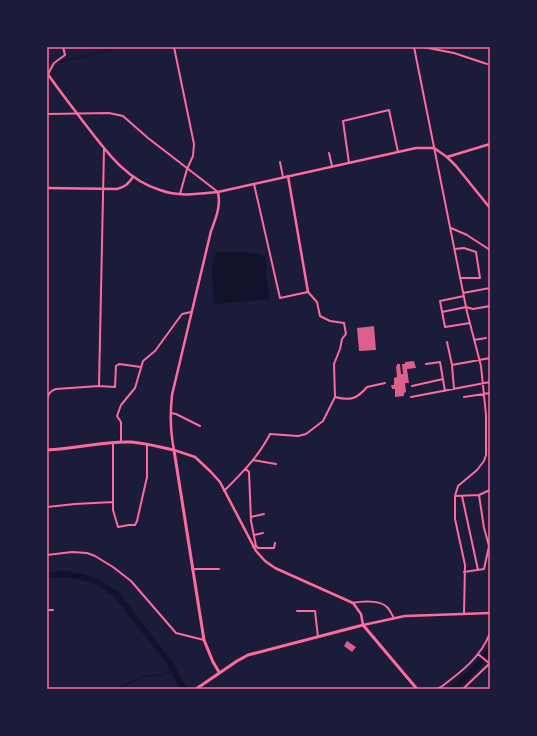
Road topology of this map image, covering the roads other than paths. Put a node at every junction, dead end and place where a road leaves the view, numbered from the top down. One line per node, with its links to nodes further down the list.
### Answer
1 (63, 47): 6 (street)
2 (174, 47): 18 (street)
3 (414, 47): 11 (street)
4 (423, 47): 5 (street)
5 (486, 64)
6 (47, 74): 8 (main road)
7 (47, 114): 8 (street)
8 (78, 114): 10 (main road); 18 (street)
9 (490, 144): 14 (main road)
10 (104, 148): 20 (main road); 24 (street)
11 (434, 148): 12 (main road); 14 (main road); 28 (street)
12 (398, 152): 16 (main road); 16 (street)
13 (329, 153): 17 (street)
14 (447, 157): 27 (main road)
15 (280, 162): 21 (street)
16 (349, 163): 17 (main road)
17 (332, 166): 19 (main road)
18 (187, 169): 25 (street); 26 (street)
19 (288, 176): 21 (main road); 33 (main road)
20 (133, 177): 24 (main road); 26 (main road)
21 (283, 177): 22 (main road)
22 (254, 184): 25 (main road); 33 (street)
23 (47, 188): 24 (main road)
24 (103, 190): 53 (street)
25 (218, 192): 26 (main road); 38 (main road)
26 (180, 194)
27 (490, 208)
28 (451, 228): 29 (street); 30 (street)
29 (455, 250): 31 (street); 31 (street)
30 (490, 250)
31 (461, 278): 34 (street)
32 (490, 288): 34 (street)
33 (308, 292): 59 (street)
34 (464, 292): 35 (street)
35 (464, 296): 37 (street); 39 (street)
36 (490, 306): 37 (street)
37 (466, 307): 39 (street); 40 (street)
38 (191, 312): 48 (street); 63 (main road)
39 (442, 312): 40 (street)
40 (470, 323): 42 (street)
41 (486, 338): 42 (street)
42 (474, 340): 45 (street)
43 (447, 342): 47 (street)
44 (490, 358): 45 (street)
45 (479, 360): 47 (street); 52 (street)
46 (426, 364): 49 (street)
47 (452, 365): 55 (street)
48 (141, 367): 53 (street); 66 (street)
49 (443, 379): 54 (street); 56 (street)
50 (490, 382): 52 (street)
51 (385, 383): 59 (street)
52 (484, 383): 55 (street); 58 (street)
53 (99, 386): 62 (street)
54 (412, 386)
55 (454, 389): 56 (street)
56 (445, 390): 60 (street)
57 (490, 392): 58 (street)
58 (484, 394): 61 (street); 76 (street)
59 (335, 397): 70 (street)
60 (411, 397)
61 (464, 397)
62 (47, 400)
63 (170, 413): 64 (street); 69 (main road)
64 (200, 426)
65 (114, 442): 66 (main road); 68 (main road); 78 (street)
66 (121, 442): 67 (main road)
67 (147, 444): 69 (main road); 78 (street)
68 (47, 450)
69 (174, 450): 74 (main road); 87 (main road)
70 (253, 460): 71 (street); 72 (street)
71 (276, 464)
72 (246, 469): 74 (street); 81 (street)
73 (490, 490): 75 (street)
74 (224, 491): 85 (main road)
75 (479, 495): 77 (street); 89 (street)
76 (455, 496): 77 (street); 90 (street)
77 (462, 496): 89 (street)
78 (113, 502): 79 (street)
79 (47, 507)
80 (264, 514): 81 (street)
81 (251, 517): 83 (street)
82 (263, 532): 83 (street)
83 (254, 535): 85 (street)
84 (275, 543): 85 (street)
85 (254, 547): 91 (main road)
86 (47, 555): 101 (street)
87 (192, 569): 88 (street); 101 (main road)
88 (219, 569)
89 (478, 570): 90 (street)
90 (464, 572): 95 (street)
91 (352, 602): 97 (street); 98 (main road)
92 (47, 610): 93 (street)
93 (53, 610)
94 (297, 611): 100 (street)
95 (464, 614): 96 (main road); 97 (main road)
96 (490, 614)
97 (394, 618): 98 (main road)
98 (363, 625): 100 (main road); 108 (main road)
99 (490, 633): 102 (street)
100 (318, 637): 104 (main road)
101 (204, 640): 104 (main road)
102 (479, 654): 103 (street); 109 (street)
103 (489, 663): 110 (street)
104 (219, 672): 107 (main road)
105 (154, 689): 106 (street)
106 (157, 689)
107 (196, 689)
108 (417, 689)
109 (437, 689)
110 (463, 689)

